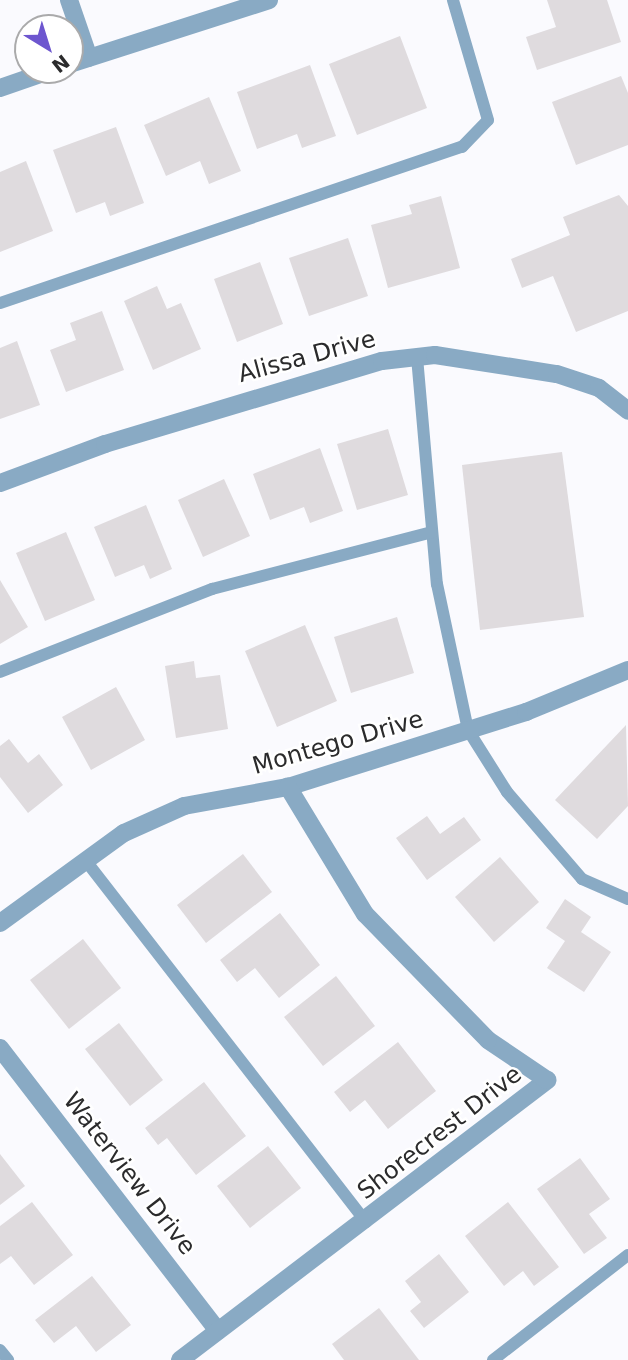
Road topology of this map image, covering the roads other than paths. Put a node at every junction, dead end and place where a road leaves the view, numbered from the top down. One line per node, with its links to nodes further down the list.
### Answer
1 (69, 0): 4 (street)
2 (453, 0): 6 (lane)
3 (257, 2): 4 (street)
4 (89, 58): 5 (street)
5 (84, 60)
6 (0, 303)
7 (416, 357): 8 (street, Alissa Drive); 9 (street, Alissa Drive); 10 (lane)
8 (628, 411)
9 (0, 483)
10 (432, 533): 12 (lane); 13 (lane)
11 (628, 670): 13 (street, Montego Drive)
12 (0, 672)
13 (468, 730): 14 (street, Montego Drive); 16 (lane)
14 (288, 787): 15 (street, Montego Drive); 19 (street, Shorecrest Drive)
15 (86, 860): 17 (street, Montego Drive); 19 (lane)
16 (628, 900)
17 (0, 923)
18 (0, 1048): 21 (street, Waterview Drive)
19 (366, 1222): 21 (street, Shorecrest Drive)
20 (628, 1255): 25 (lane)
21 (218, 1331): 24 (street, Shorecrest Drive)
22 (0, 1350): 23 (lane)
23 (8, 1360)
24 (180, 1360)
25 (493, 1360)

